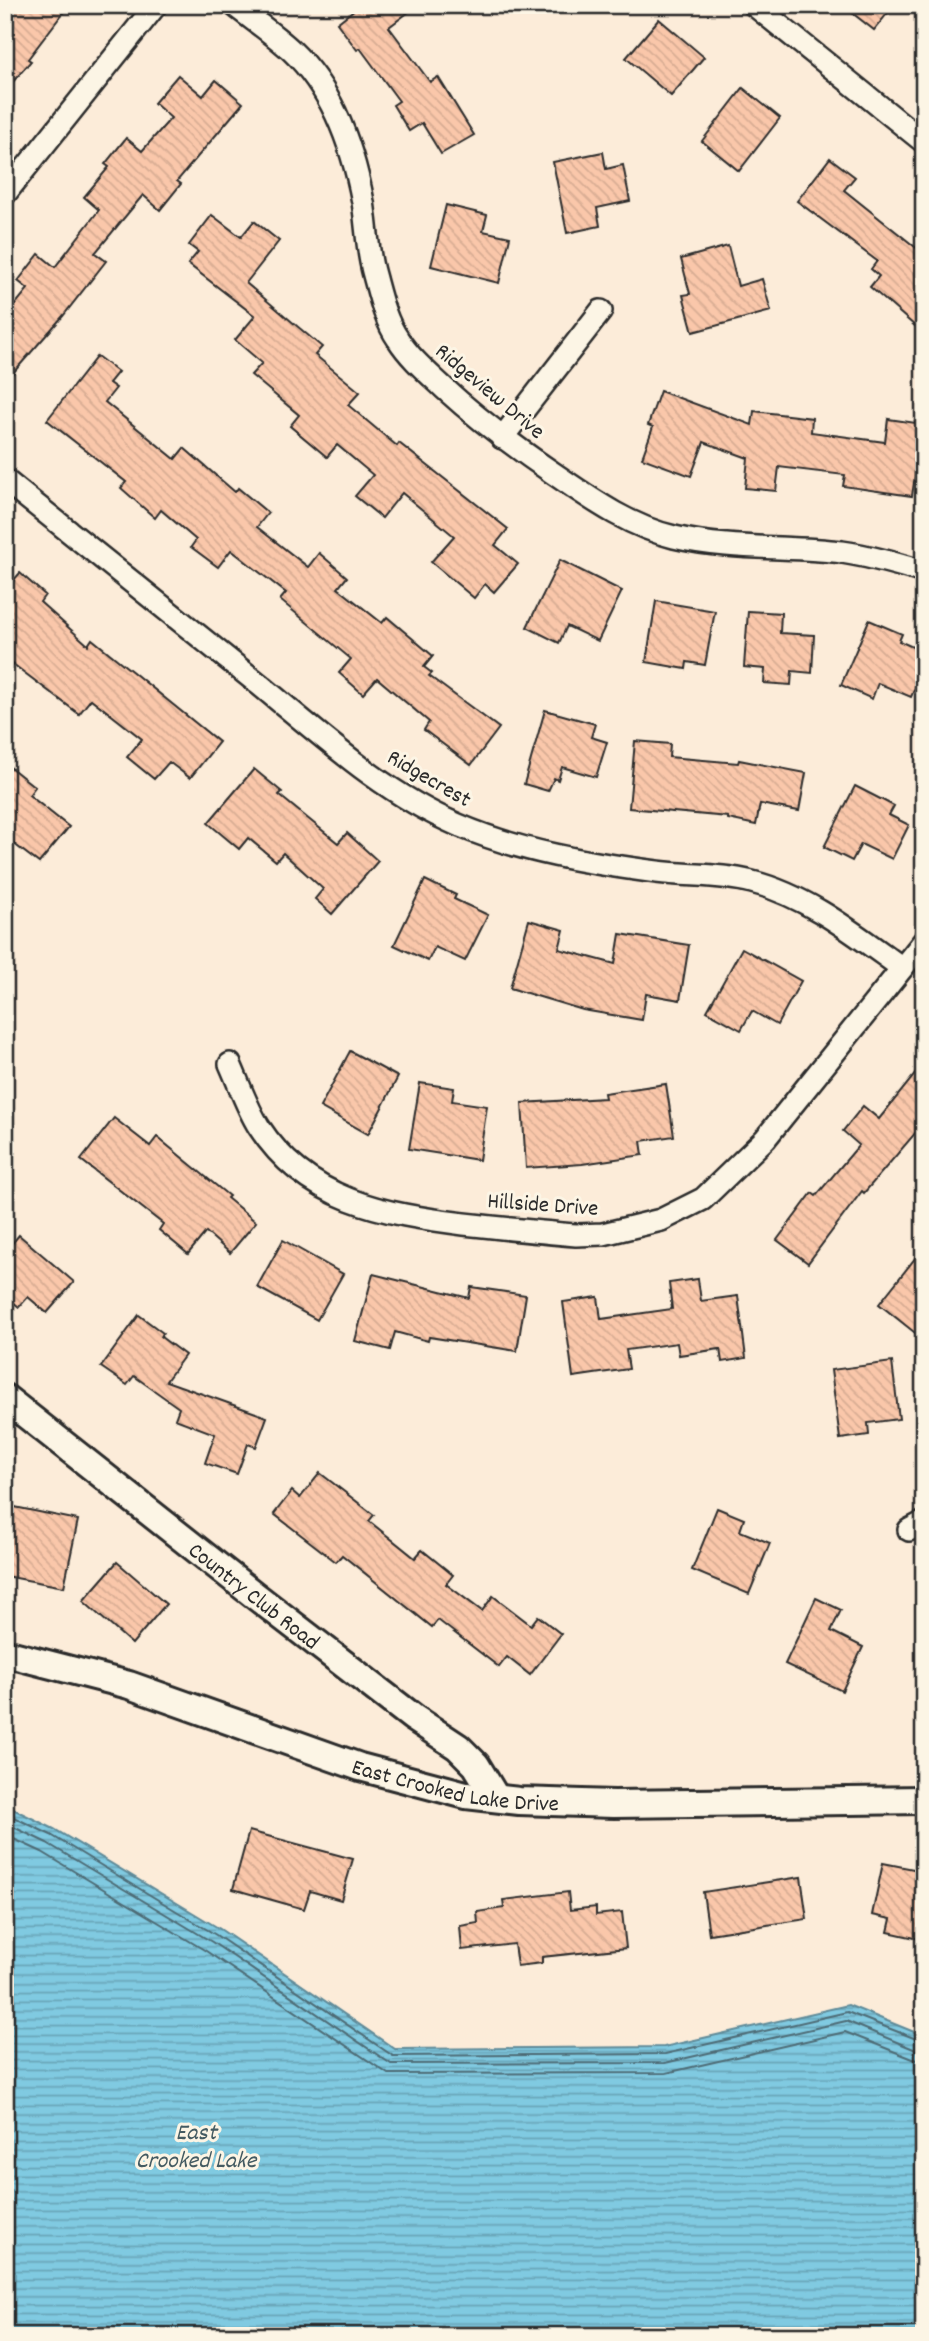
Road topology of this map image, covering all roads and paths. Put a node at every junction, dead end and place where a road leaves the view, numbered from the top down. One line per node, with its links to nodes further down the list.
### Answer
1 (156, 5): 5 (street)
2 (234, 5): 7 (street, Ridgeview Drive)
3 (754, 5): 4 (street)
4 (924, 142)
5 (5, 194)
6 (601, 312): 7 (street)
7 (502, 438): 9 (street, Ridgeview Drive)
8 (5, 480): 11 (street, Ridgecrest)
9 (924, 572)
10 (924, 941): 11 (street, Hillside Drive)
11 (902, 968): 12 (street, Hillside Drive)
12 (230, 1063)
13 (5, 1398): 15 (street, Country Club Road)
14 (5, 1653): 15 (street, East Crooked Lake Drive)
15 (496, 1798): 16 (street, East Crooked Lake Drive)
16 (924, 1800)

